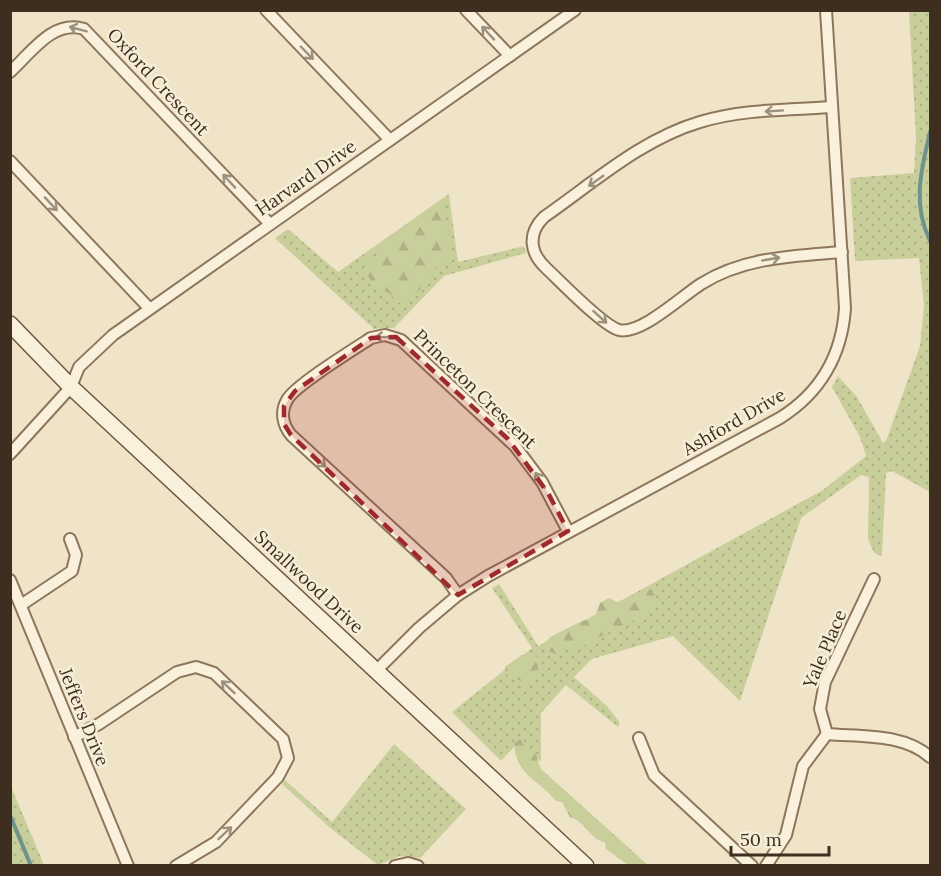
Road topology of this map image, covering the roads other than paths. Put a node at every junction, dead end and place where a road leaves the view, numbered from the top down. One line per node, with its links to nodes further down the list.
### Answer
1 (266, 10): 8 (street, one-way to 8)
2 (466, 10): 5 (street, one-way to 2)
3 (575, 10): 5 (street, Harvard Drive)
4 (826, 10): 7 (street, Ashford Drive)
5 (510, 56): 8 (street, Harvard Drive)
6 (10, 72): 10 (street, Oxford Crescent, one-way to 6)
7 (832, 107): 11 (street, Ashford Drive); 11 (street, one-way to 11)
8 (390, 140): 10 (street, Harvard Drive)
9 (10, 161): 12 (street, one-way to 12)
10 (270, 224): 12 (street, Harvard Drive)
11 (842, 252): 16 (street, Ashford Drive)
12 (149, 308): 14 (street, Harvard Drive)
13 (10, 324): 14 (street, Smallwood Drive)
14 (71, 387): 15 (street); 22 (street, Smallwood Drive)
15 (10, 454)
16 (568, 531): 20 (street, Ashford Drive); 20 (street, Princeton Crescent, one-way to 20)
17 (70, 539): 21 (street)
18 (874, 579): 23 (street, Yale Place)
19 (10, 580): 21 (street, Jeffers Drive)
20 (458, 595): 22 (street, Ashford Drive)
21 (21, 605): 24 (street, Jeffers Drive)
22 (376, 671): 31 (street, Smallwood Drive)
23 (826, 734): 26 (street); 33 (street)
24 (74, 737): 27 (street, Jeffers Drive); 28 (street, one-way to 24)
25 (639, 738): 32 (street)
26 (930, 757)
27 (128, 866)
28 (176, 866)
29 (395, 866): 30 (street)
30 (418, 866)
31 (585, 866)
32 (752, 866)
33 (765, 866)

